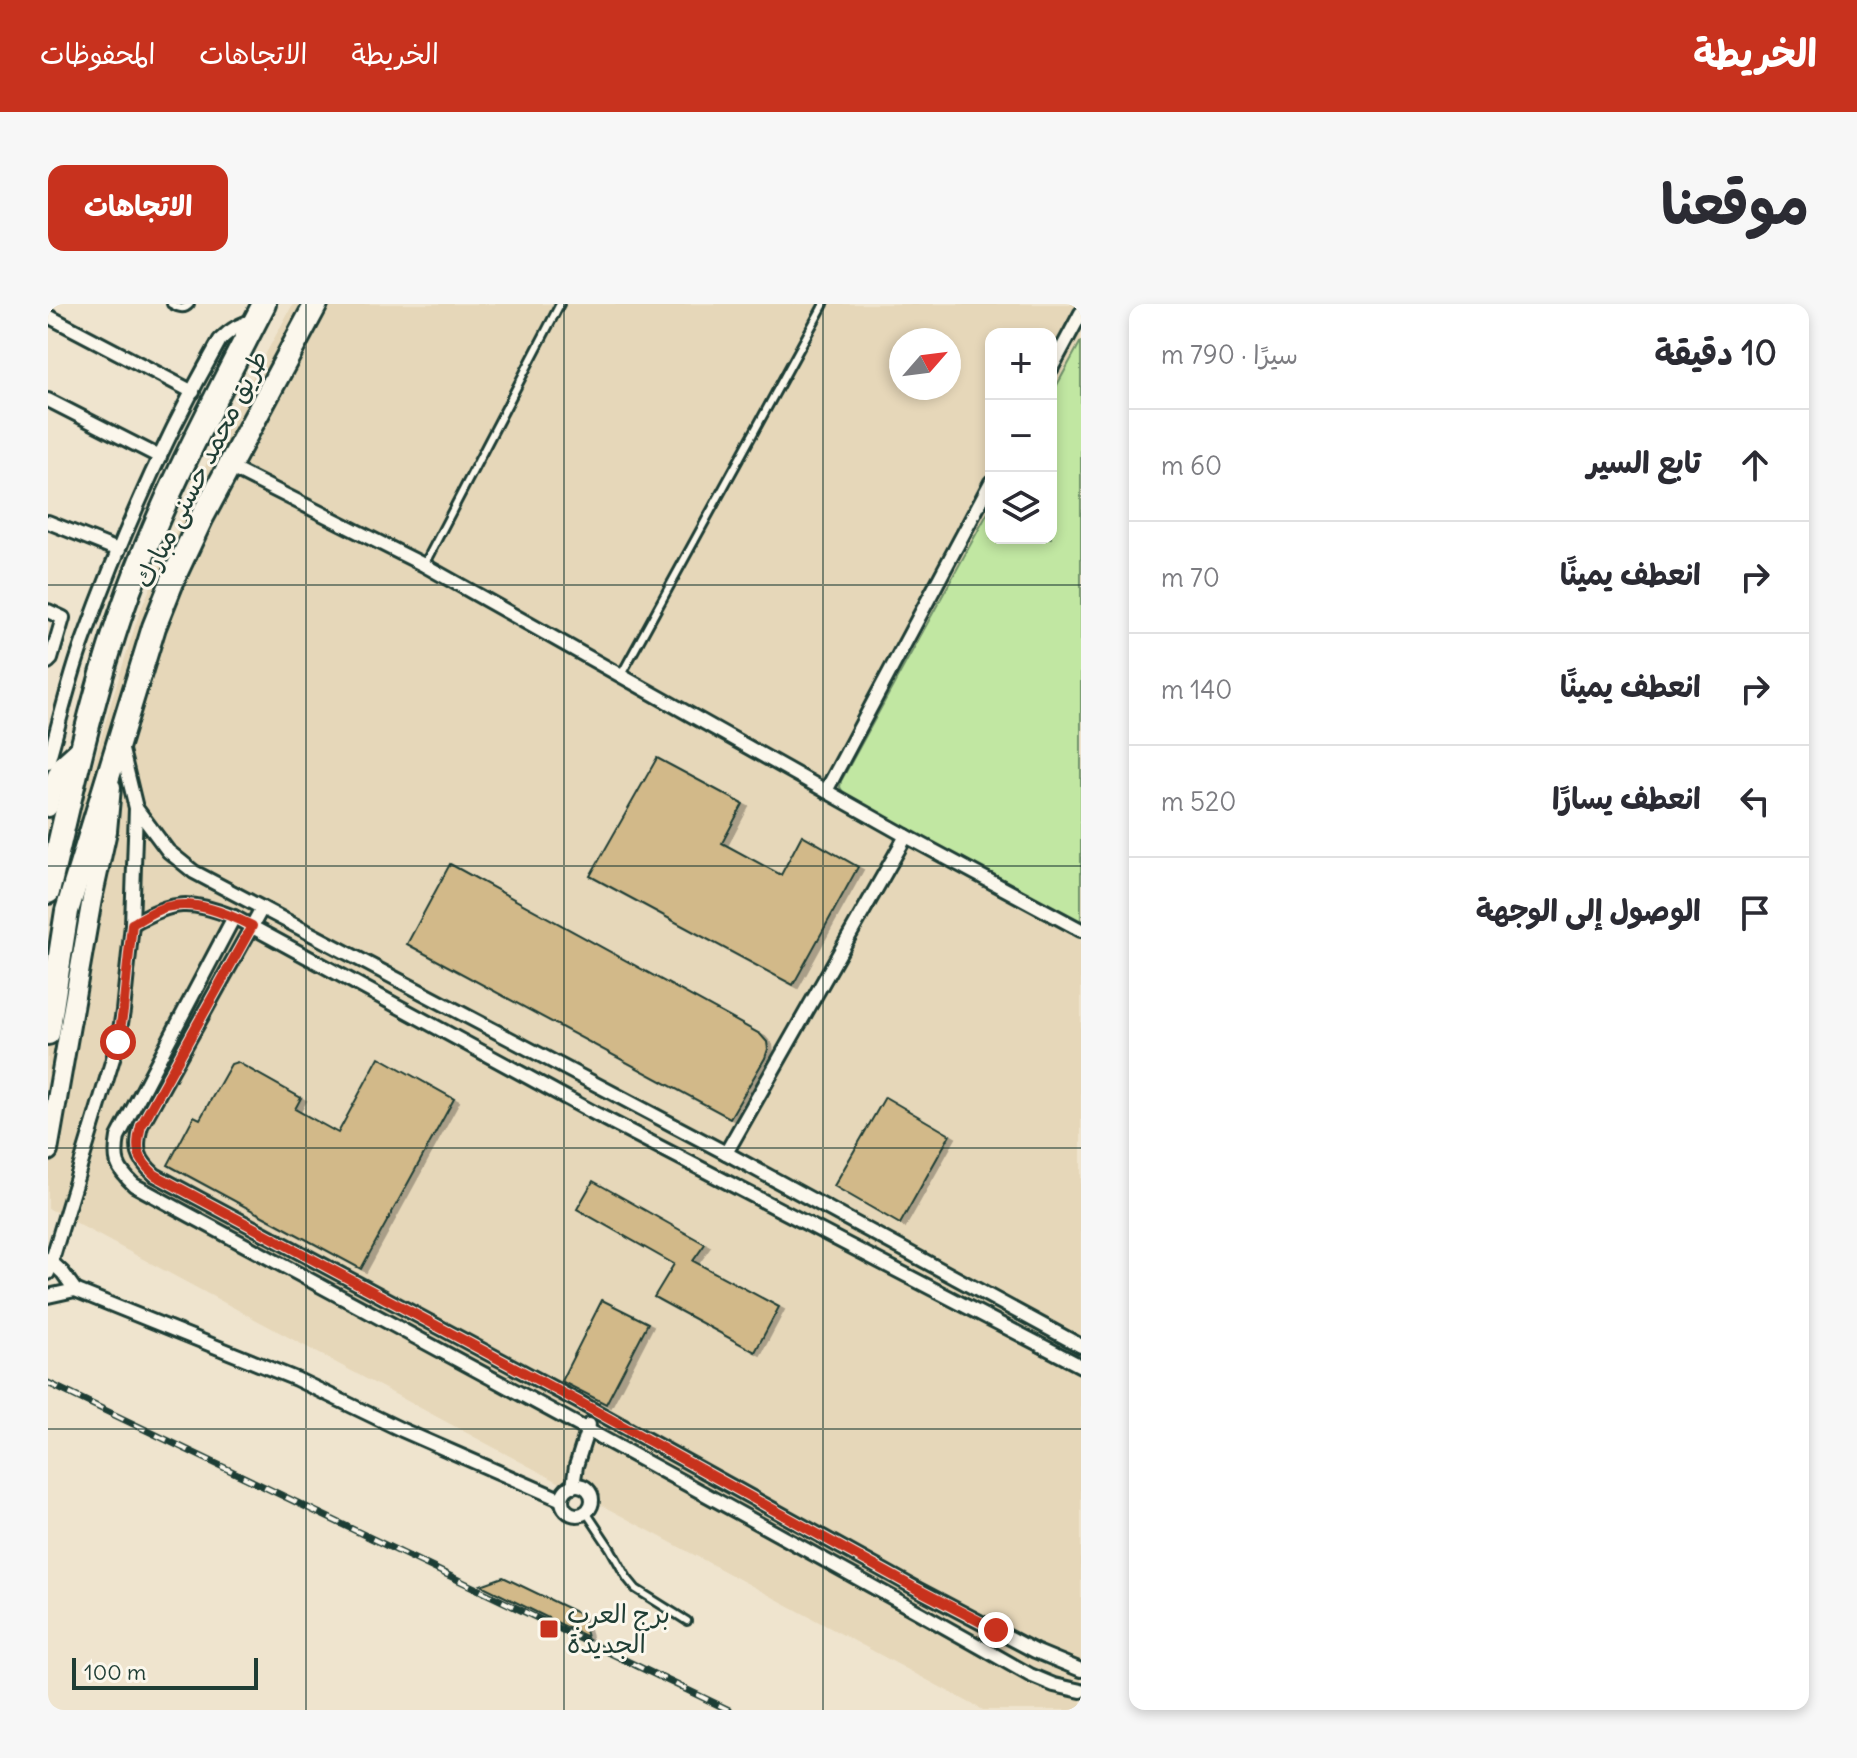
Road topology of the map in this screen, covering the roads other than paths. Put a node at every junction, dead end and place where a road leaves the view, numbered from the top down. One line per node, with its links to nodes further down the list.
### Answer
1 (171, 304): 2 (lane)
2 (190, 304)
3 (316, 304): 13 (highway, طريق محمد حسنى مبارك)
4 (560, 304): 17 (lane)
5 (824, 304): 20 (lane)
6 (260, 312): 10 (street); 23 (highway, طريق محمد حسنى مبارك)
7 (1081, 313): 9 (street)
8 (48, 316): 10 (street)
9 (1057, 358)
10 (193, 392): 12 (street)
11 (48, 400): 12 (street)
12 (160, 457): 16 (street)
13 (229, 467): 17 (street); 22 (highway, طريق محمد حسنى مبارك)
14 (985, 493): 26 (street)
15 (48, 522): 16 (street)
16 (118, 550): 21 (street)
17 (424, 565): 20 (street)
18 (48, 611): 19 (street)
19 (48, 662)
20 (621, 675): 26 (street)
21 (51, 738): 24 (street)
22 (119, 739): 25 (highway, طريق محمد حسنى مبارك); 28 (street)
23 (82, 747): 27 (street); 30 (highway, طريق محمد حسنى مبارك)
24 (48, 762)
25 (111, 763): 37 (highway, طريق محمد حسنى مبارك); 41 (street)
26 (826, 791): 29 (street)
27 (48, 807)
28 (136, 808): 31 (street); 33 (street)
29 (906, 836): 35 (street); 42 (street)
30 (48, 892)
31 (262, 908): 34 (street); 36 (street)
32 (234, 917): 33 (street); 34 (street); 51 (street)
33 (132, 924): 45 (street)
34 (252, 926): 38 (street); 50 (street)
35 (1081, 930)
36 (487, 1027): 38 (street); 39 (street)
37 (48, 1033)
38 (476, 1049): 40 (street)
39 (605, 1089): 40 (street); 42 (street)
40 (594, 1113): 44 (street)
41 (48, 1151)
42 (726, 1153): 43 (street)
43 (786, 1186): 44 (street); 48 (street)
44 (775, 1207): 49 (street)
45 (49, 1264): 46 (street)
46 (75, 1290): 47 (street); 53 (street)
47 (48, 1296)
48 (1081, 1346)
49 (1081, 1366)
50 (593, 1410): 51 (street); 54 (street)
51 (587, 1429): 52 (street); 56 (street)
52 (573, 1486): 53 (street); 55 (street)
53 (562, 1500): 55 (street)
54 (771, 1508): 56 (street); 58 (street)
55 (586, 1512): 57 (lane)
56 (762, 1525): 59 (street)
57 (687, 1621)
58 (996, 1630): 59 (street); 60 (street)
59 (986, 1651): 61 (street)
60 (1081, 1670)
61 (1081, 1691)

